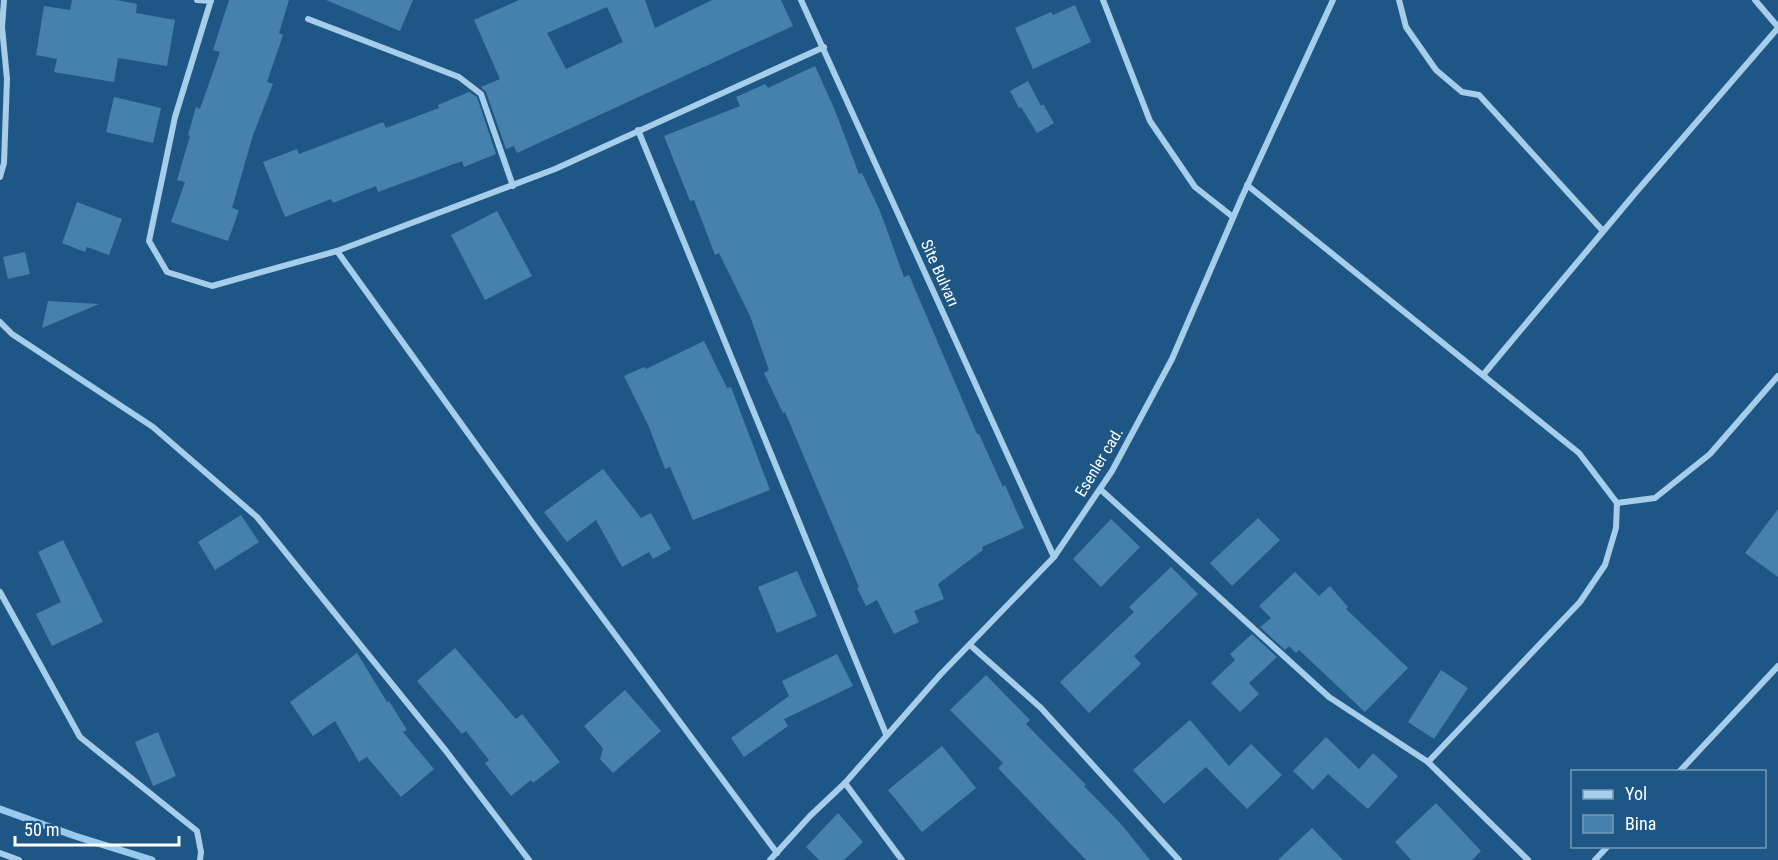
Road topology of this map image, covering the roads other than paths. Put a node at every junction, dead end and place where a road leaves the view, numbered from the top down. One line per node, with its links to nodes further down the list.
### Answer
1 (4, 0): 13 (street)
2 (196, 0): 8 (street)
3 (801, 0): 11 (street, Site Bulvarı)
4 (1103, 0): 16 (street)
5 (1333, 0): 14 (street, Esenler cad.)
6 (1399, 0): 17 (street)
7 (1755, 0): 10 (street)
8 (211, 1): 18 (street)
9 (308, 19): 15 (street)
10 (1778, 27): 17 (street)
11 (824, 47): 12 (street); 24 (street, Site Bulvarı)
12 (638, 130): 15 (street); 28 (street)
13 (0, 177)
14 (1247, 185): 16 (street, Esenler cad.); 20 (street)
15 (513, 186): 18 (street)
16 (1233, 217): 22 (street, Esenler cad.)
17 (1603, 231): 20 (street)
18 (337, 250): 34 (street)
19 (0, 322): 37 (street)
20 (1483, 375): 23 (street)
21 (1778, 376): 23 (street)
22 (1100, 489): 24 (street, Esenler cad.); 29 (street)
23 (1617, 503): 29 (street)
24 (1054, 557): 26 (street, Esenler cad.)
25 (0, 592): 35 (street)
26 (970, 645): 28 (street, Esenler cad.); 40 (street)
27 (1778, 666): 30 (street)
28 (886, 734): 31 (street, Esenler cad.)
29 (1428, 762): 41 (street)
30 (1679, 770)
31 (845, 783): 34 (street, Esenler cad.); 39 (street)
32 (1606, 848): 42 (street)
33 (0, 853): 36 (street)
34 (777, 853): 38 (street, Esenler cad.)
35 (200, 858)
36 (19, 860)
37 (529, 860)
38 (770, 860)
39 (902, 860)
40 (1179, 860)
41 (1527, 860)
42 (1595, 860)

